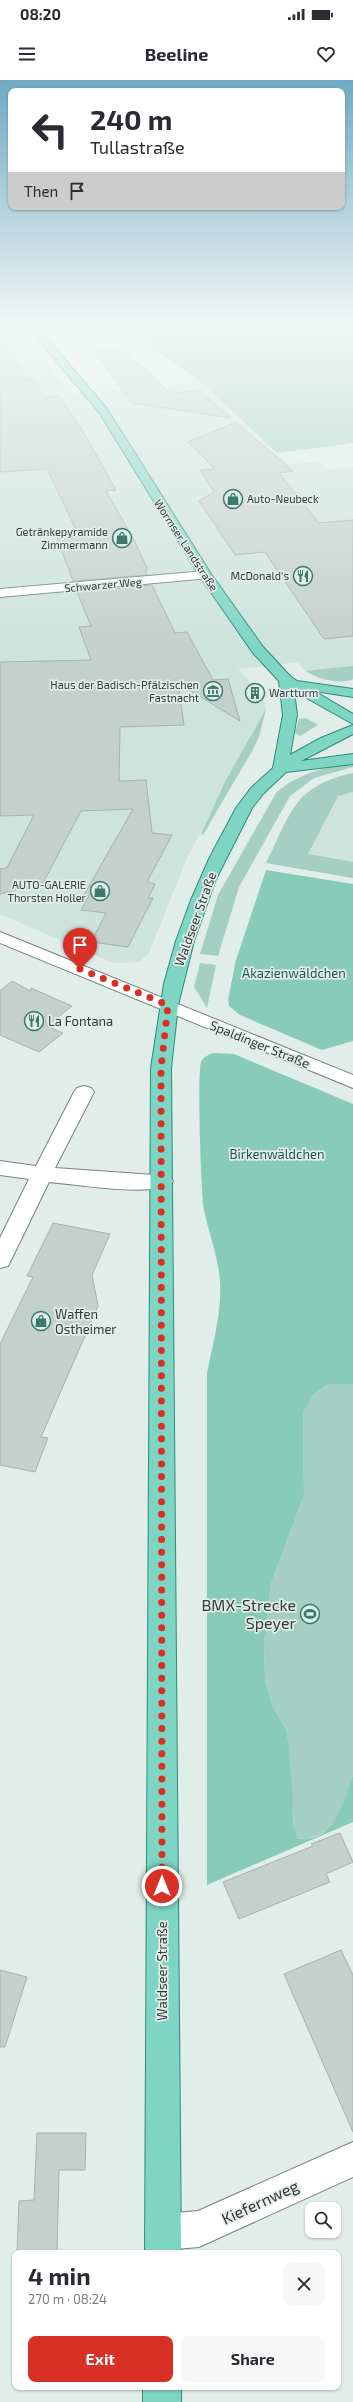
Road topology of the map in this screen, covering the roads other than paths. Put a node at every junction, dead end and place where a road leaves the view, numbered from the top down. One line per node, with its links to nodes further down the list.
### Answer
1 (116, 432): 2 (main road, Wormser Landstraße)
2 (205, 575): 3 (street, Schwarzer Weg); 4 (main road, Wormser Landstraße)
3 (0, 593)
4 (286, 680): 5 (main road); 6 (main road, Wormser Landstraße); 9 (main road)
5 (353, 693)
6 (353, 720)
7 (353, 729): 9 (main road, Waldseer Straße)
8 (353, 759): 9 (main road)
9 (280, 769): 11 (main road, Waldseer Straße)
10 (0, 937): 11 (street, Spaldinger Straße)
11 (168, 1005): 12 (street, Spaldinger Straße); 16 (main road, Waldseer Straße)
12 (353, 1082)
13 (84, 1092): 15 (street)
14 (0, 1168): 15 (street)
15 (42, 1174): 16 (street); 17 (street)
16 (162, 1181): 19 (main road, Waldseer Straße)
17 (0, 1260)
18 (353, 2159): 19 (street, Kiefernweg)
19 (163, 2243)
20 (162, 2390): 21 (main road)
21 (162, 2402)

